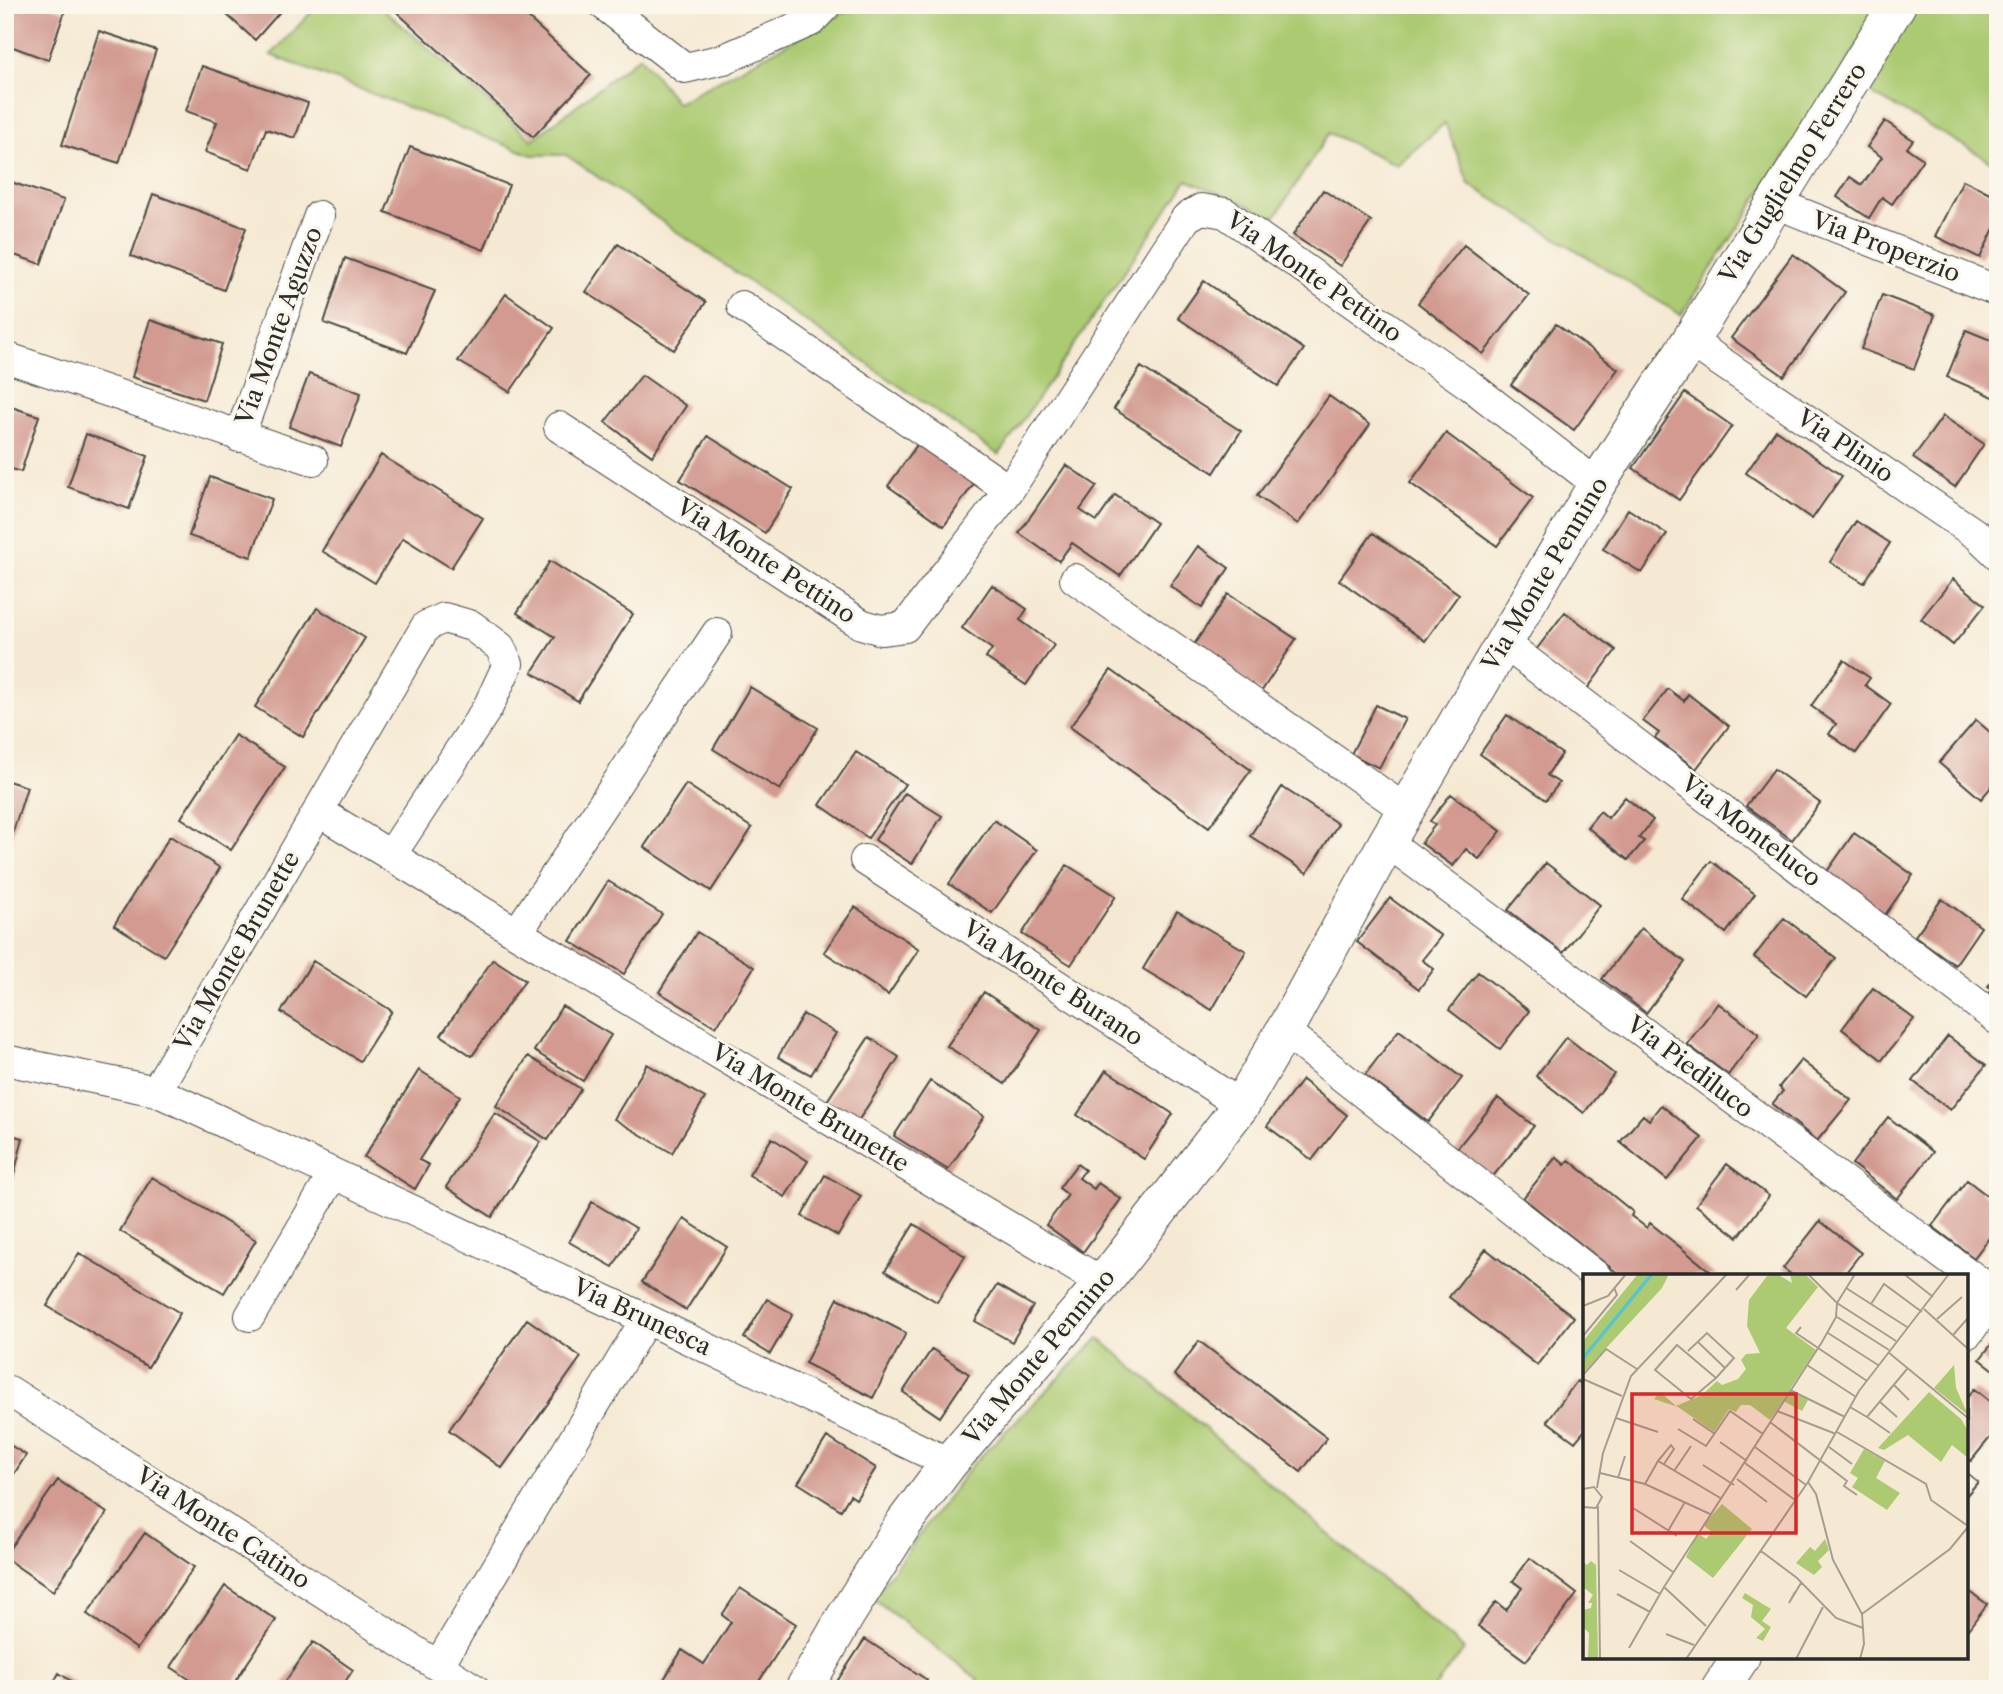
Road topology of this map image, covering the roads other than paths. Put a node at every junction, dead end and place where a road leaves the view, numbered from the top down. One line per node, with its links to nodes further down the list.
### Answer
1 (604, 5): 2 (street)
2 (826, 5)
3 (1897, 5): 4 (street, Via Guglielmo Ferrero)
4 (1775, 203): 6 (street, Via Properzio); 8 (street, Via Guglielmo Ferrero)
5 (319, 216): 11 (street, Via Monte Aguzzo)
6 (1998, 291)
7 (742, 306): 14 (street)
8 (1690, 341): 13 (street, Via Monte Pennino); 15 (street, Via Plinio)
9 (5, 357): 11 (street, Via Monte Aguzzo)
10 (559, 427): 14 (street, Via Monte Pettino)
11 (239, 436): 12 (street, Via Monte Aguzzo)
12 (313, 460)
13 (1597, 484): 14 (street, Via Monte Pettino); 18 (street, Via Monte Pennino)
14 (1009, 490)
15 (1998, 555)
16 (1075, 579): 19 (street)
17 (717, 633): 24 (street)
18 (1504, 643): 19 (street, Via Monte Pennino); 25 (street, Via Monteluco)
19 (1406, 810): 21 (street, Via Monte Pennino)
20 (318, 811): 22 (street, Via Monte Brunette); 22 (street, Via Monte Brunette); 28 (street, Via Monte Brunette)
21 (1387, 842): 26 (street, Via Monte Pennino); 33 (street, Via Piediluco)
22 (391, 855): 24 (street, Via Monte Brunette)
23 (864, 860): 29 (street, Via Monte Burano)
24 (517, 933): 32 (street, Via Monte Brunette)
25 (1998, 1020)
26 (1284, 1031): 29 (street, Via Monte Pennino); 31 (street)
27 (5, 1060): 28 (street, Via Brunesca)
28 (156, 1091): 30 (street, Via Brunesca)
29 (1241, 1105): 32 (street, Via Monte Pennino)
30 (333, 1175): 34 (street); 35 (street, Via Brunesca)
31 (1593, 1274)
32 (1103, 1283): 38 (street, Via Monte Pennino)
33 (1995, 1288): 36 (street)
34 (250, 1316)
35 (646, 1318): 38 (street, Via Brunesca); 40 (street)
36 (1968, 1327)
37 (9, 1391): 40 (street, Via Monte Catino)
38 (949, 1463): 42 (street, Via Monte Pennino)
39 (1740, 1659): 43 (street)
40 (438, 1666): 41 (street, Via Monte Catino)
41 (474, 1689)
42 (804, 1689)
43 (1720, 1689)

